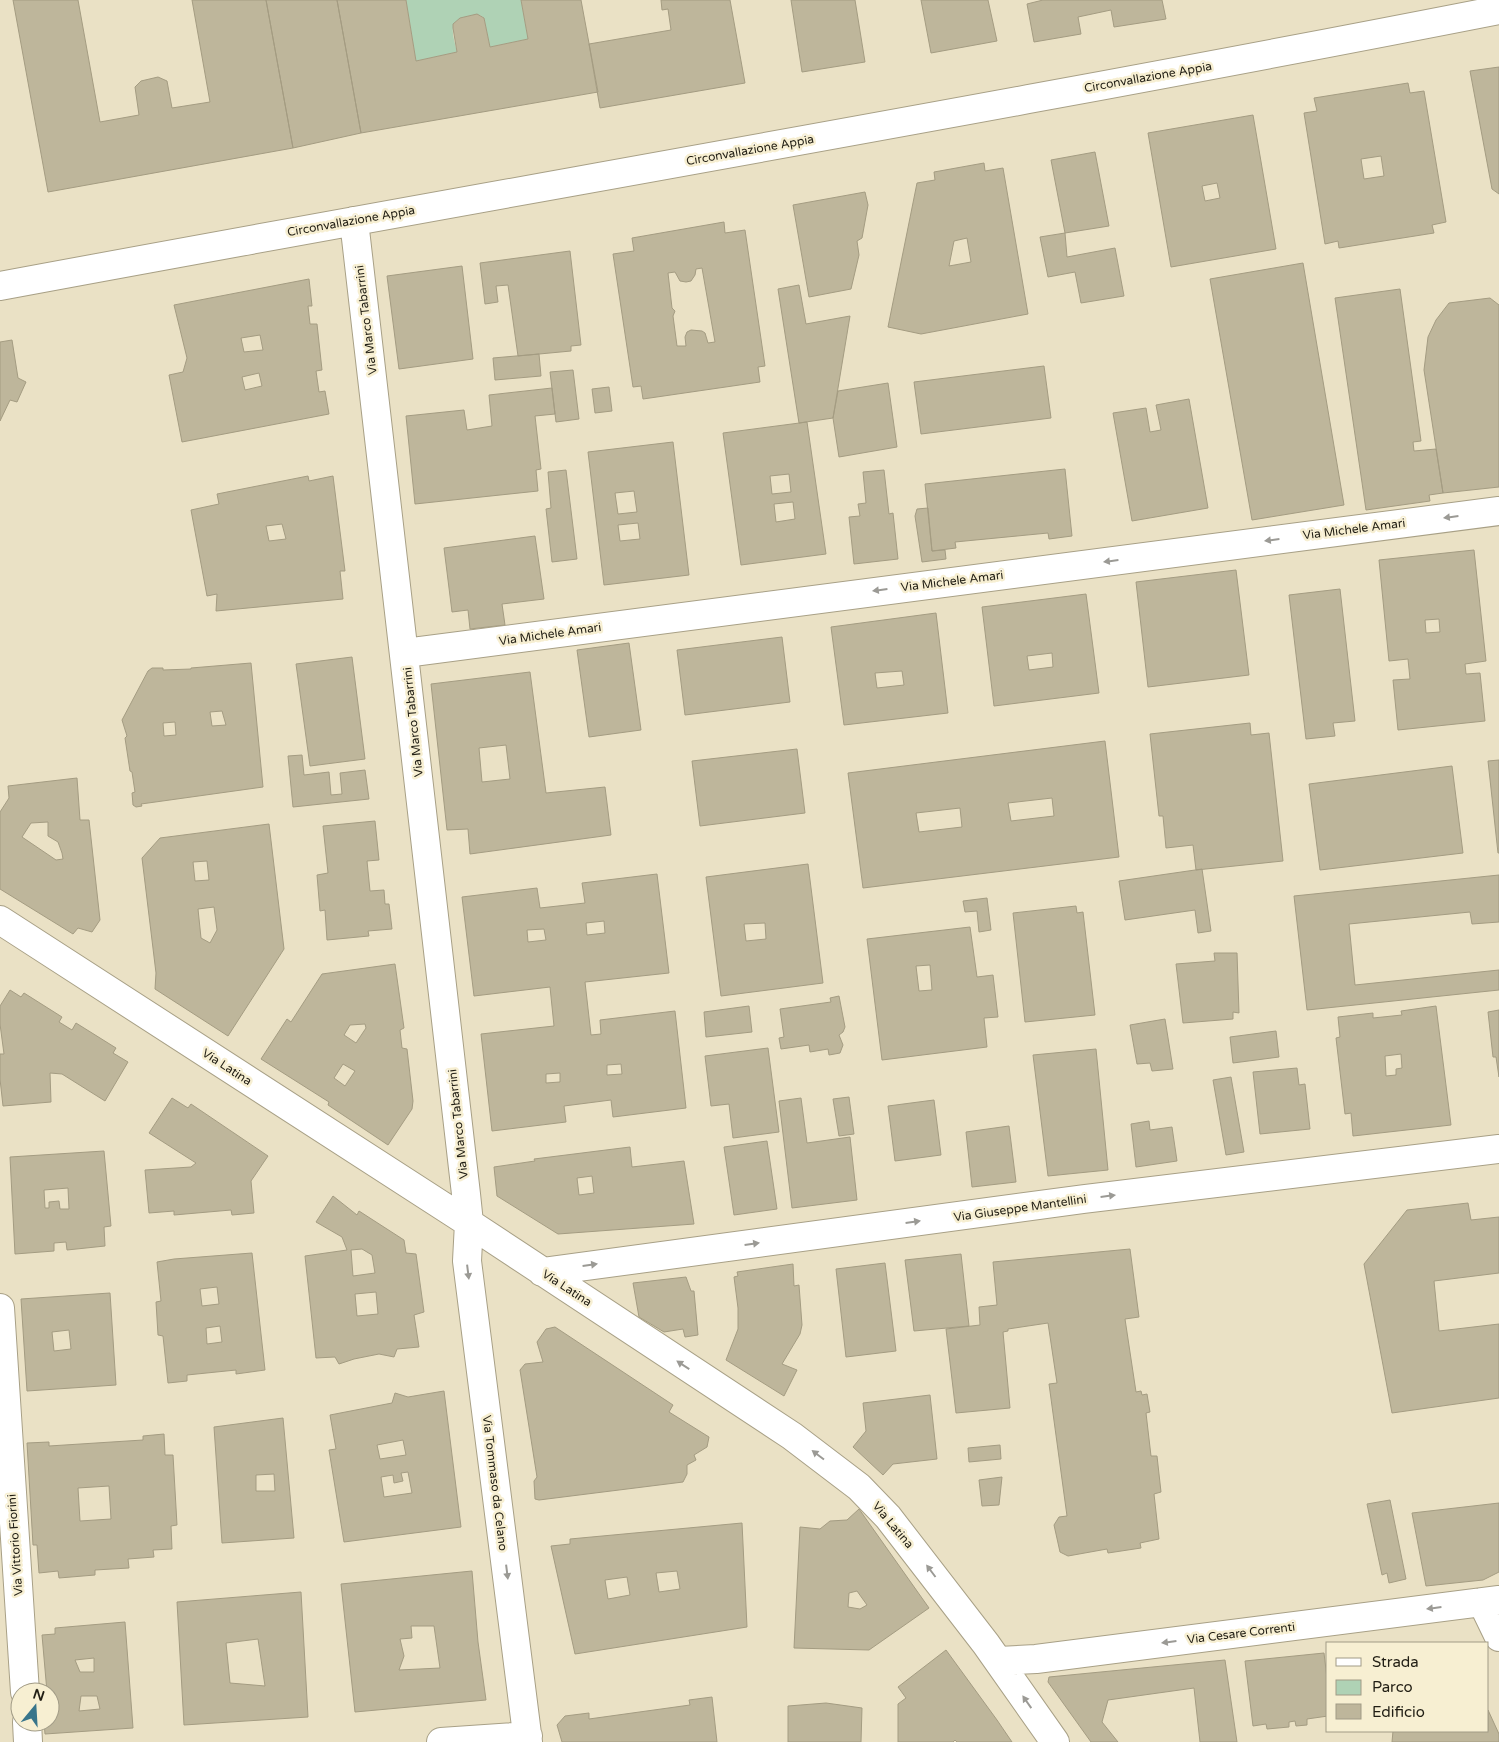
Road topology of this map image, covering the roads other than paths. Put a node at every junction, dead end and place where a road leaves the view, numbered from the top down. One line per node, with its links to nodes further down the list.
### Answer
1 (1499, 10): 2 (street, Circonvallazione Appia)
2 (354, 221): 3 (street, Circonvallazione Appia); 5 (street, Via Marco Tabarrini)
3 (0, 286)
4 (1499, 511): 5 (street, Via Michele Amari, one-way to 5)
5 (405, 653): 8 (street, Via Marco Tabarrini)
6 (0, 920): 8 (street, Via Latina)
7 (1499, 1149): 9 (street, Via Giuseppe Mantellini, one-way to 7)
8 (469, 1223): 9 (street, Via Latina); 15 (street, Via Tommaso da Celano, one-way to 15)
9 (542, 1272): 13 (street, Via Latina, one-way to 9)
10 (0, 1308): 14 (street, Via Vittorio Fiorini)
11 (1491, 1601): 12 (street); 13 (street, Via Cesare Correnti, one-way to 13)
12 (1499, 1637)
13 (999, 1661): 17 (street, Via Latina, one-way to 13)
14 (24, 1682)
15 (528, 1739): 16 (street)
16 (441, 1742)
17 (1055, 1742)

